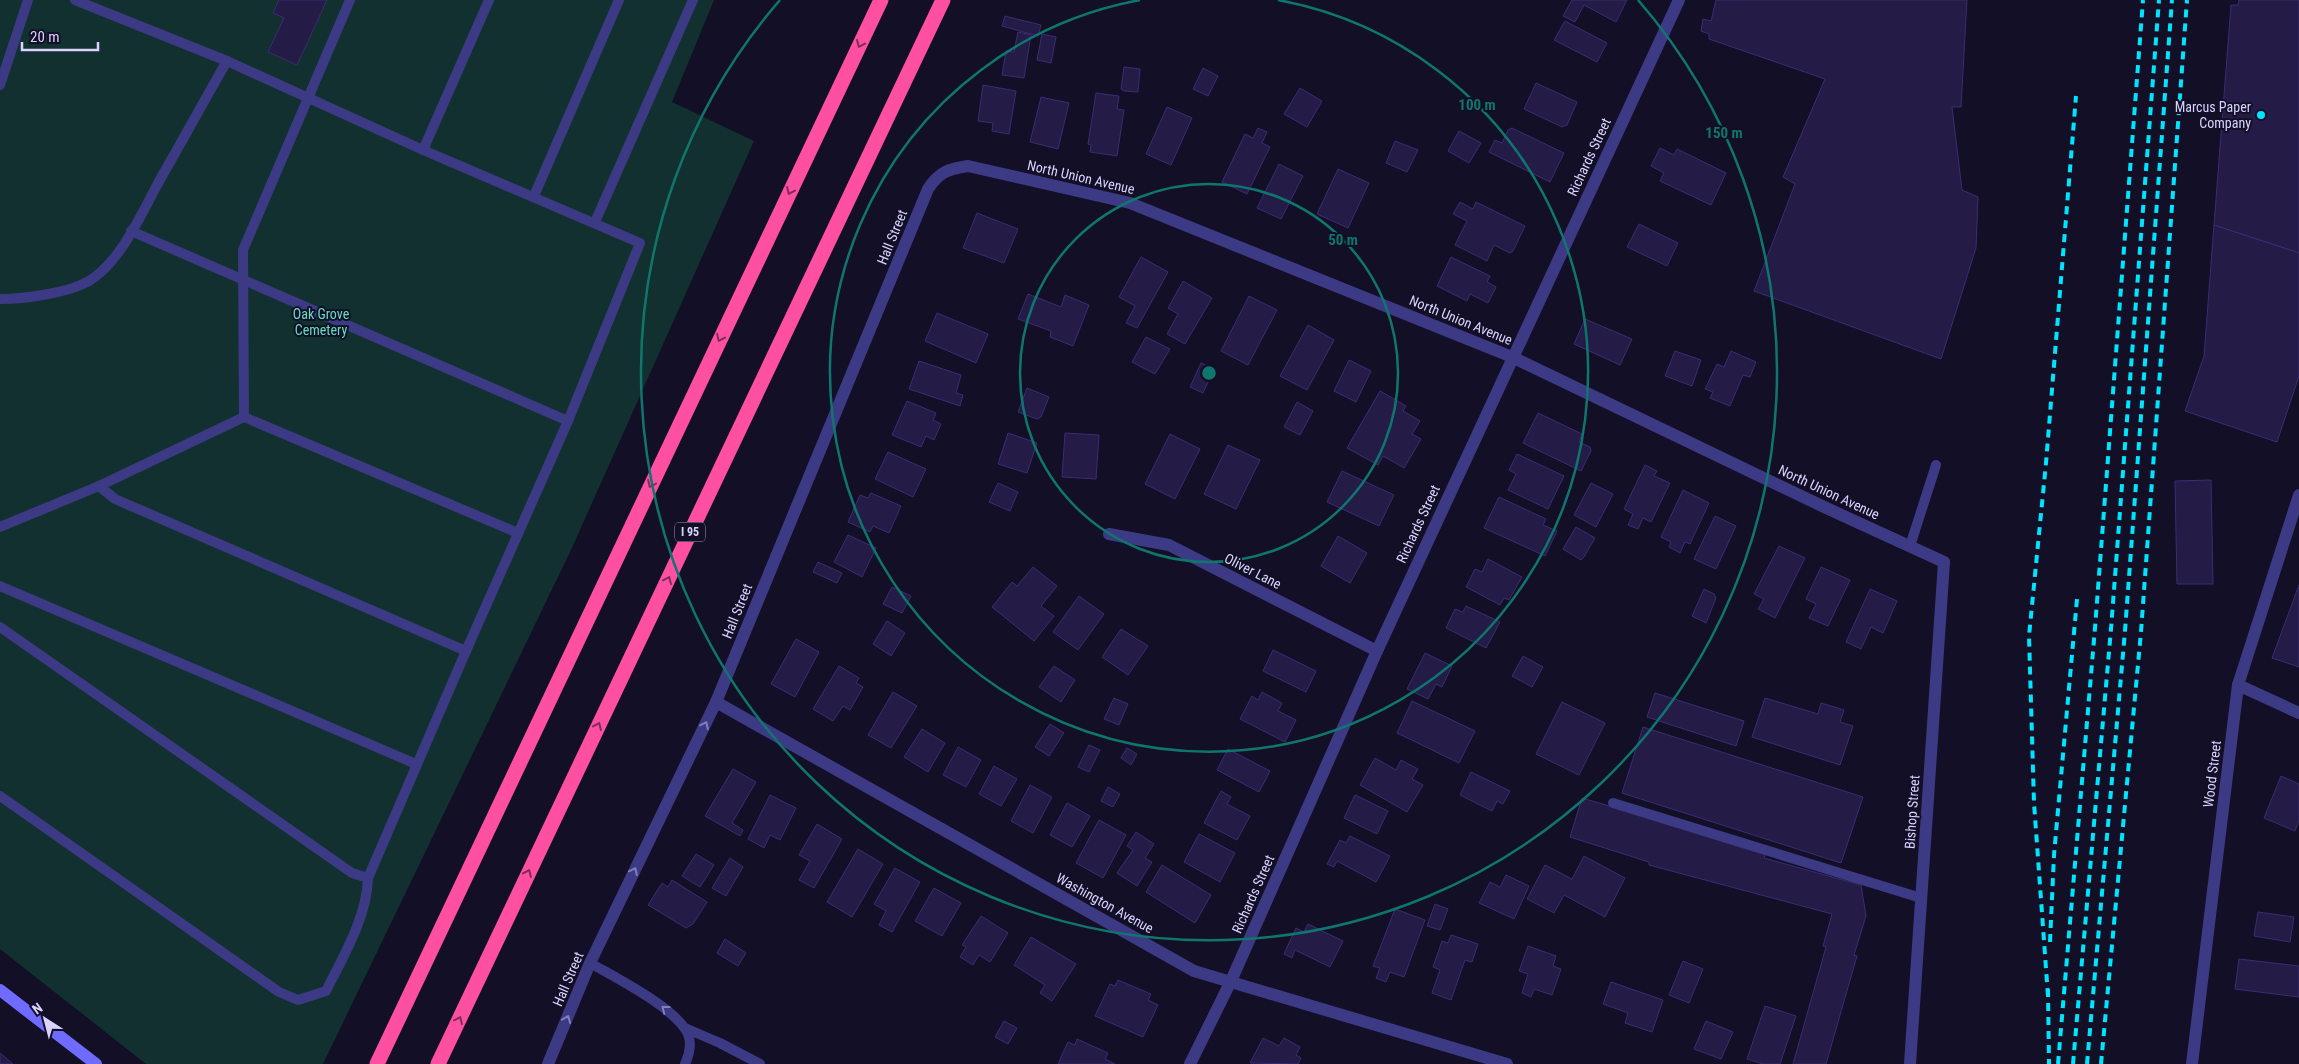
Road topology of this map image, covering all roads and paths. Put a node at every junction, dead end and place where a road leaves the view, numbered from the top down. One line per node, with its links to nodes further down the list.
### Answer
1 (28, 0): 11 (lane)
2 (75, 0): 10 (lane)
3 (350, 0): 12 (lane)
4 (489, 0): 13 (lane)
5 (618, 0): 15 (lane)
6 (693, 0): 16 (lane)
7 (881, 0): 48 (highway, one-way to 48)
8 (943, 0): 49 (highway, I 95, one-way to 8)
9 (1679, 0): 20 (street, Richards Street)
10 (227, 61): 12 (lane); 17 (lane)
11 (0, 85)
12 (309, 97): 13 (lane); 18 (lane)
13 (423, 150): 15 (lane)
14 (947, 169): 20 (street, North Union Avenue); 36 (street, Hall Street)
15 (534, 196): 16 (lane)
16 (595, 222): 22 (lane)
17 (131, 231): 18 (lane); 19 (lane)
18 (243, 281): 21 (lane); 22 (lane)
19 (0, 299)
20 (1512, 357): 29 (street, North Union Avenue); 34 (street, Richards Street)
21 (244, 417): 24 (lane); 27 (lane)
22 (568, 421): 27 (lane)
23 (1936, 465): 29 (lane)
24 (99, 486): 26 (lane); 33 (lane)
25 (2299, 495): 35 (street, Wood Street)
26 (0, 527)
27 (518, 533): 33 (lane)
28 (1109, 534): 34 (street, Oliver Lane)
29 (1910, 546): 30 (street, North Union Avenue)
30 (1944, 562): 42 (street, Bishop Street)
31 (0, 586): 38 (lane)
32 (0, 627): 41 (lane)
33 (466, 651): 38 (lane)
34 (1377, 651): 44 (street, Richards Street)
35 (2238, 685): 37 (street); 56 (street, Wood Street)
36 (716, 702): 43 (street, Hall Street, one-way to 36); 44 (street, Washington Avenue)
37 (2299, 713)
38 (416, 764): 41 (lane)
39 (0, 796): 41 (lane)
40 (1613, 803): 42 (lane)
41 (368, 878)
42 (1921, 898): 55 (street, Bishop Street)
43 (590, 963): 46 (lane, one-way to 43); 50 (street, Hall Street, one-way to 43)
44 (1231, 981): 53 (street, Richards Street); 54 (street, Washington Avenue)
45 (0, 990): 47 (main road)
46 (685, 1028): 51 (lane); 52 (lane)
47 (94, 1063)
48 (377, 1064)
49 (438, 1064)
50 (548, 1064)
51 (684, 1064)
52 (760, 1064)
53 (1190, 1064)
54 (1507, 1064)
55 (1910, 1064)
56 (2192, 1064)

